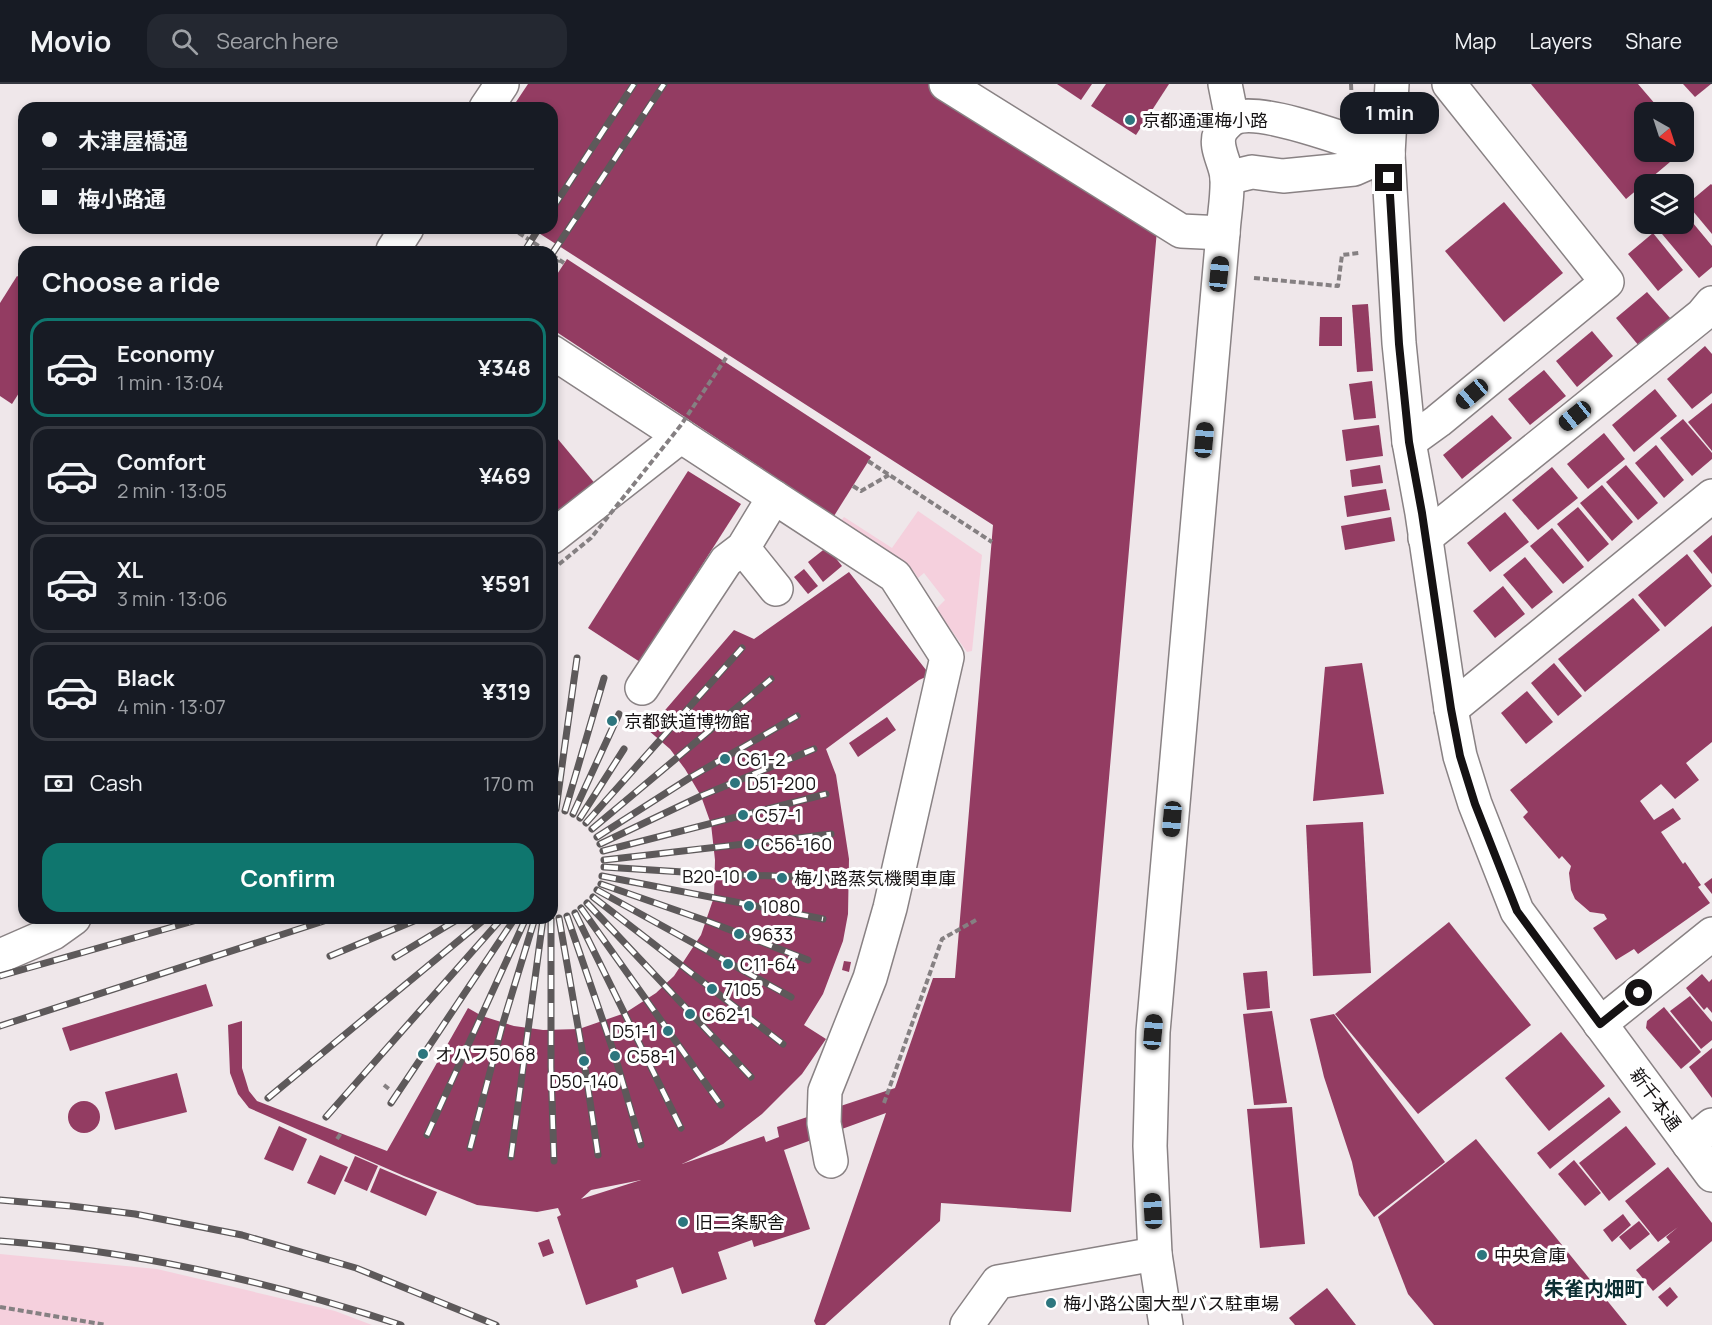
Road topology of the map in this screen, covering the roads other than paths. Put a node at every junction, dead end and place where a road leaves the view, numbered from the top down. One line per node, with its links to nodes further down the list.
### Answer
1 (502, 84): 6 (street)
2 (946, 84): 10 (street)
3 (1225, 84): 7 (street)
4 (1392, 84): 8 (street, 新千本通)
5 (1449, 84): 14 (street)
6 (490, 102)
7 (1232, 119): 8 (street); 9 (street)
8 (1388, 154): 9 (street); 14 (street, 新千本通)
9 (1227, 178): 10 (street)
10 (1223, 233): 30 (street)
11 (1712, 303): 18 (street)
12 (558, 356): 13 (street)
13 (681, 436): 16 (street); 17 (street)
14 (1409, 442): 18 (street, 新千本通)
15 (1712, 496): 22 (street)
16 (774, 497): 19 (street); 28 (street)
17 (558, 532)
18 (1425, 538): 22 (street, 新千本通)
19 (743, 548): 20 (street); 21 (street)
20 (776, 589)
21 (642, 688)
22 (1451, 709): 26 (street, 新千本通)
23 (66, 924): 25 (street)
24 (1712, 934): 26 (street)
25 (0, 956)
26 (1600, 1024): 27 (street, 新千本通)
27 (1700, 1134): 29 (street, 新千本通)
28 (831, 1161)
29 (1712, 1175)
30 (1155, 1254): 31 (street); 32 (street)
31 (967, 1325)
32 (1166, 1325)

